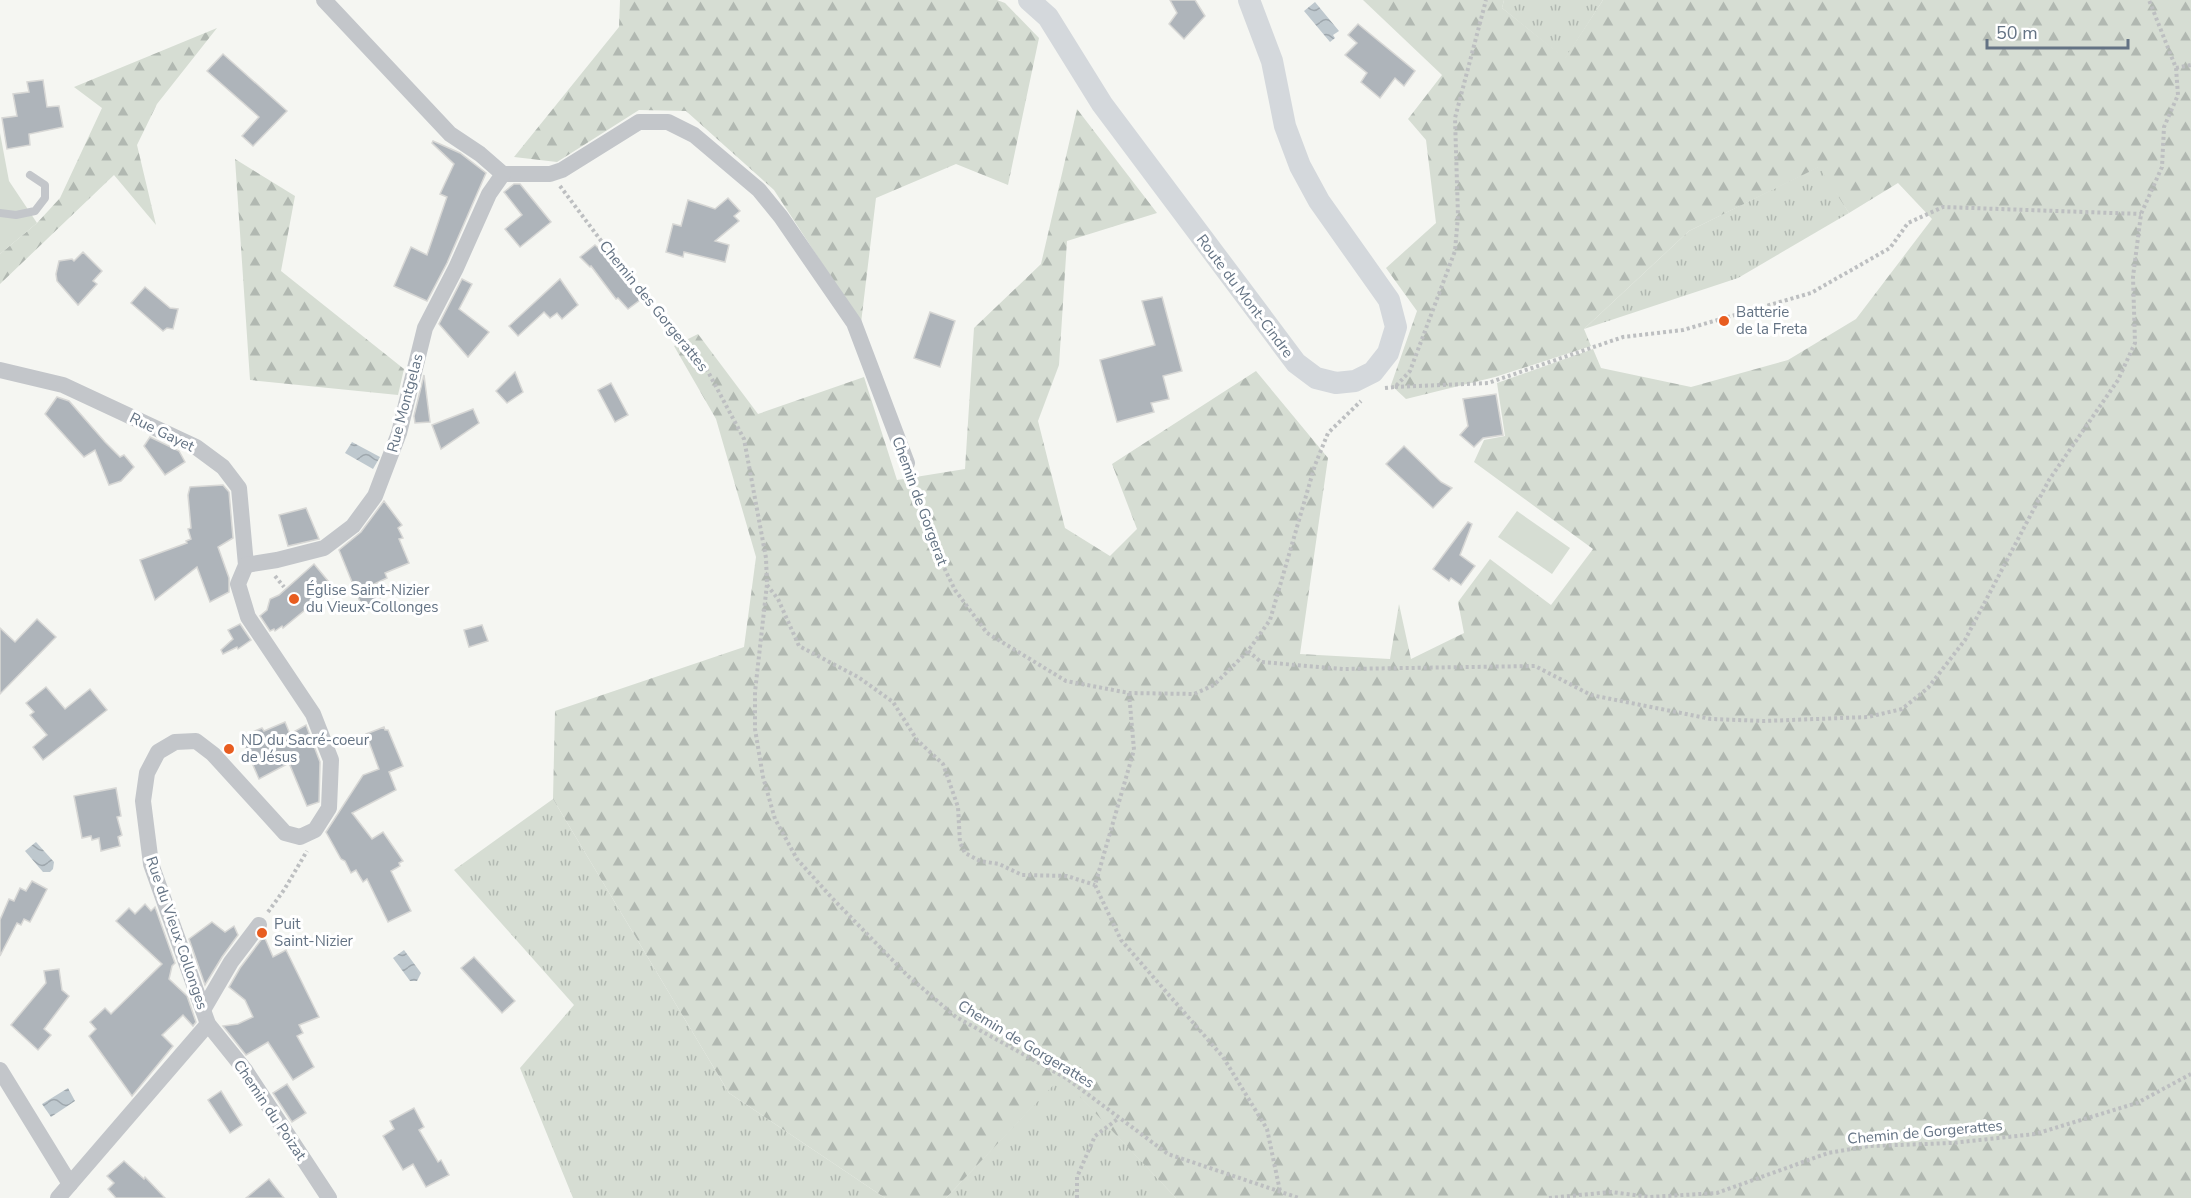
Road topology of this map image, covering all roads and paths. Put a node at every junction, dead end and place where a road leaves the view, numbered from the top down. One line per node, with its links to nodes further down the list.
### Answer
1 (324, 0): 8 (street)
2 (1029, 0): 3 (street, Route du Mont-Cindre)
3 (1249, 0)
4 (1486, 0): 14 (path)
5 (2149, 0): 7 (path)
6 (2191, 65): 7 (path)
7 (2176, 69): 12 (path)
8 (503, 174): 9 (street); 18 (street, Rue Montgelas)
9 (550, 174): 17 (street, Chemin de Gorgerat); 20 (path, Chemin des Gorgerattes)
10 (30, 175): 11 (lane)
11 (0, 213)
12 (2141, 214): 14 (path); 22 (path)
13 (0, 370): 18 (street, Rue Gayet)
14 (1395, 387): 15 (path)
15 (1380, 389)
16 (1364, 399): 22 (path, Chemin de Gorgerat)
17 (907, 463): 23 (path, Chemin de Gorgerat)
18 (246, 565): 24 (street)
19 (277, 579): 21 (path)
20 (767, 584): 25 (path); 27 (path, Chemin des Gorgerattes)
21 (284, 587)
22 (1248, 651): 23 (path, Chemin de Gorgerat)
23 (1129, 693): 25 (path)
24 (315, 830): 26 (path); 28 (street, Rue du Vieux Collonges)
25 (1095, 885): 33 (path)
26 (259, 925): 28 (street)
27 (908, 976): 31 (path, Chemin de Gorgerattes)
28 (206, 1017): 32 (street, Rue du Vieux Collonges); 35 (street, Chemin du Poizat)
29 (0, 1070): 32 (street)
30 (2191, 1074): 38 (path, Chemin de Gorgerattes)
31 (1119, 1118): 33 (path, Chemin de Gorgerattes); 36 (path)
32 (70, 1184): 34 (street, Rue du Vieux Collonges)
33 (1280, 1191): 37 (path, Chemin de Gorgerattes)
34 (58, 1198)
35 (329, 1198)
36 (1077, 1198)
37 (1299, 1198)
38 (1549, 1198)

